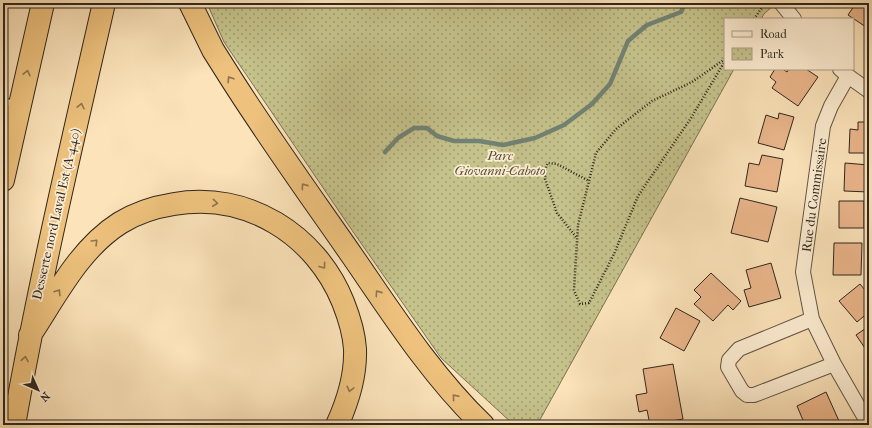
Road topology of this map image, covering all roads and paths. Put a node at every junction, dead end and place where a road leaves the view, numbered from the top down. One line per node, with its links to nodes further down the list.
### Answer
1 (43, 3): 12 (highway, one-way to 1)
2 (104, 3): 17 (highway, Desserte nord Laval Est (A-440), one-way to 2)
3 (190, 3): 21 (highway, one-way to 3)
4 (765, 3): 6 (path)
5 (781, 3): 7 (street)
6 (755, 18)
7 (793, 18)
8 (724, 61): 14 (path)
9 (724, 62): 15 (path)
10 (844, 72): 11 (street); 16 (street, Rue du Commissaire)
11 (869, 91)
12 (11, 103): 13 (highway)
13 (3, 180)
14 (589, 181): 15 (path); 15 (path)
15 (577, 238)
16 (812, 319): 18 (street, Rue du Commissaire); 18 (street)
17 (30, 335): 19 (highway, Desserte nord Laval Est (A-440), one-way to 17); 20 (highway, one-way to 20)
18 (834, 364): 22 (street, Rue du Commissaire)
19 (14, 425)
20 (337, 425)
21 (483, 425)
22 (869, 425)

